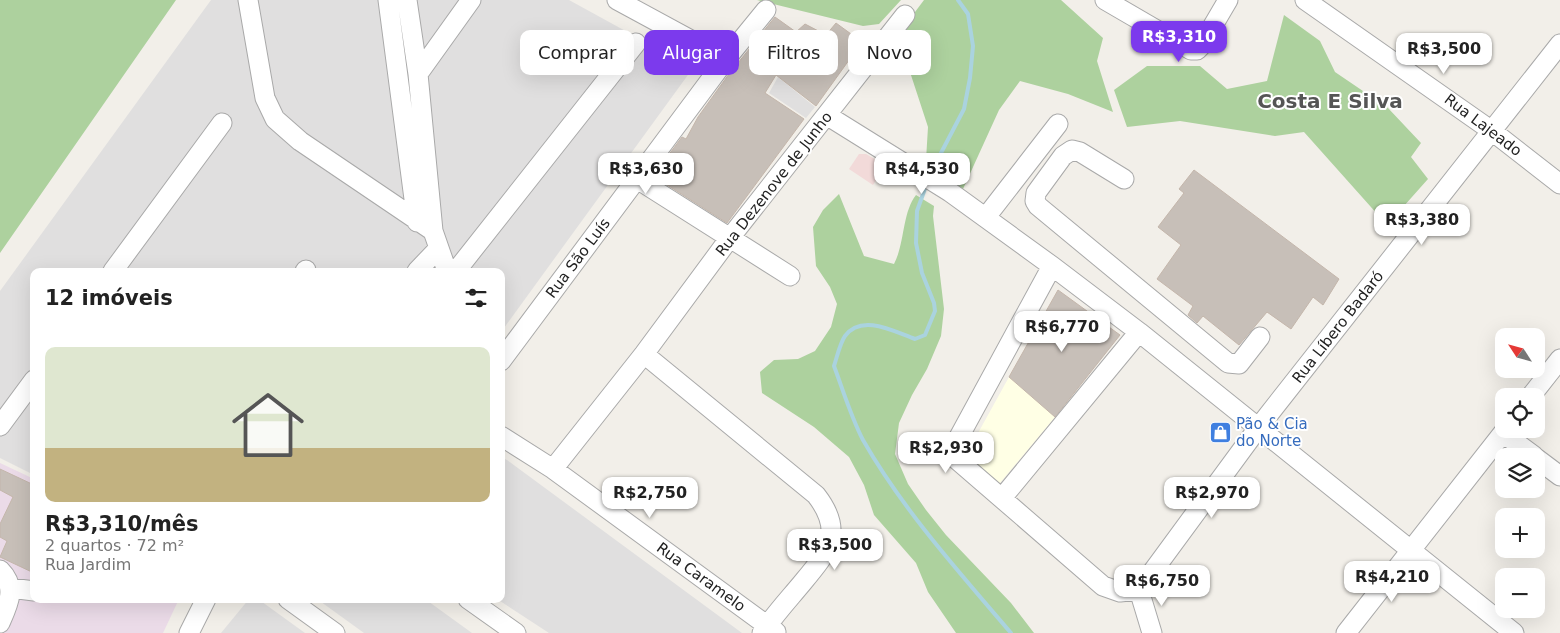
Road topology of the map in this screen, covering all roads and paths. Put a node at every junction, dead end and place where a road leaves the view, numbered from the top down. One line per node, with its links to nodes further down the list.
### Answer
1 (248, 0): 25 (street)
2 (388, 0): 25 (street)
3 (407, 0): 15 (street)
4 (471, 0): 15 (street)
5 (618, 0): 11 (street)
6 (1105, 0): 7 (street)
7 (1228, 0)
8 (1305, 0): 20 (street, Rua Lajeado)
9 (766, 10): 13 (street, Rua São Luís)
10 (905, 15): 17 (street, Rua Dezenove de Junho)
11 (673, 30)
12 (636, 43): 31 (street)
13 (739, 43)
14 (1560, 44): 20 (street, Rua Líbero Badaró)
15 (418, 74): 25 (street)
16 (714, 75): 21 (street, Rua São Luís)
17 (828, 116): 24 (street); 26 (street, Rua Dezenove de Junho)
18 (222, 123): 28 (street)
19 (1058, 124): 24 (street)
20 (1492, 131): 23 (street, Rua Lajeado); 43 (street, Rua Líbero Badaró)
21 (637, 179): 26 (street); 38 (street, Rua São Luís)
22 (1124, 179): 33 (street)
23 (1560, 184)
24 (986, 217): 27 (street)
25 (429, 234): 29 (street); 30 (street)
26 (729, 239): 32 (street); 36 (street, Rua Dezenove de Junho)
27 (1052, 266): 34 (street); 51 (street)
28 (115, 268)
29 (418, 268)
30 (446, 268)
31 (458, 268)
32 (790, 276)
33 (1186, 328): 35 (street); 37 (street)
34 (1139, 332): 37 (street); 51 (street)
35 (1260, 337)
36 (644, 354): 49 (street, Rua Dezenove de Junho); 61 (street)
37 (1167, 354): 43 (street)
38 (505, 356)
39 (1560, 359): 41 (street)
40 (30, 385): 42 (street)
41 (1537, 388)
42 (0, 426)
43 (1258, 428): 52 (street); 56 (street, Rua Líbero Badaró)
44 (1500, 438): 52 (street)
45 (1513, 438): 47 (street)
46 (505, 439): 49 (street, Rua Caramelo)
47 (1525, 448)
48 (1545, 465): 50 (street)
49 (553, 469): 61 (street, Rua Caramelo)
50 (1560, 476)
51 (1002, 498): 56 (street)
52 (1412, 551): 66 (street); 67 (street)
53 (0, 570): 54 (street)
54 (11, 588): 55 (street); 60 (street)
55 (30, 590)
56 (1139, 590): 65 (street)
57 (204, 603): 62 (street)
58 (294, 603): 63 (street)
59 (474, 603): 64 (street)
60 (0, 623)
61 (768, 631)
62 (189, 633)
63 (335, 633)
64 (516, 633)
65 (1152, 633)
66 (1346, 633)
67 (1514, 633)

